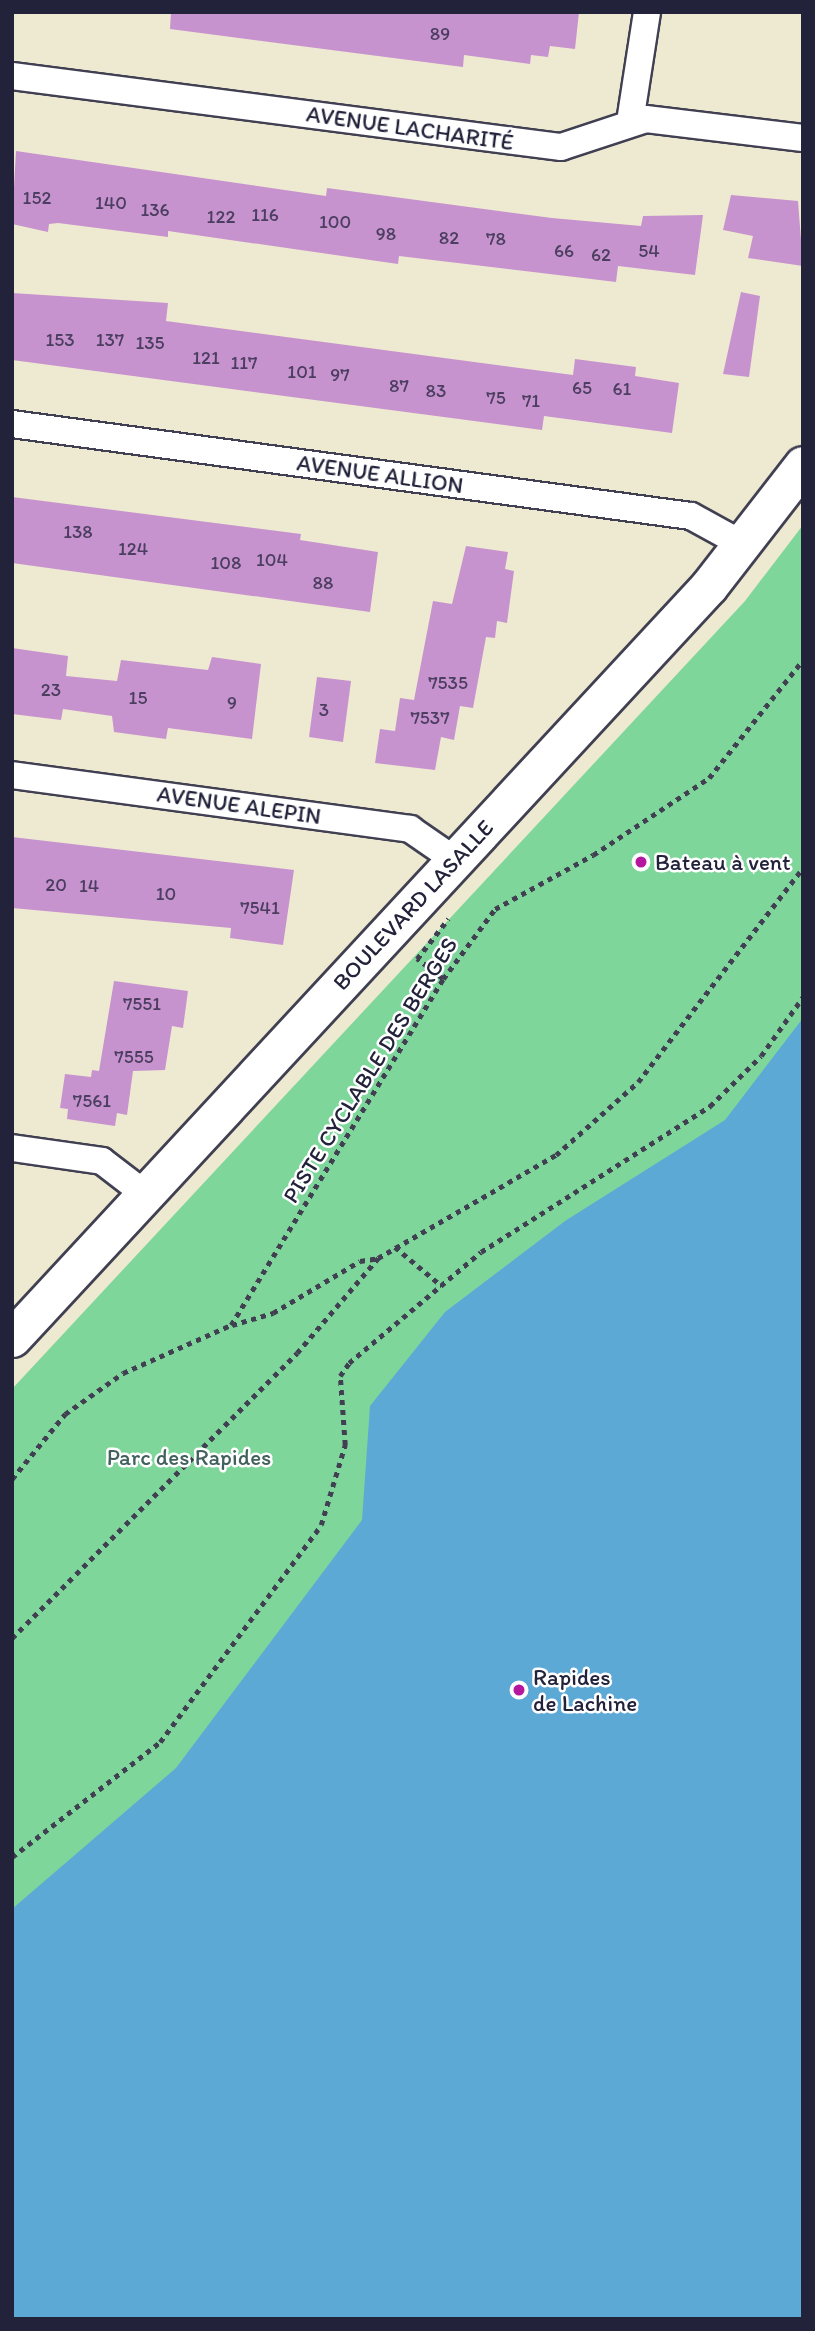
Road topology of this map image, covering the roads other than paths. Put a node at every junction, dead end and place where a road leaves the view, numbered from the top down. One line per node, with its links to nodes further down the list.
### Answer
1 (646, 12): 3 (street)
2 (12, 76): 3 (street, AVENUE LACHARITÉ)
3 (629, 122): 4 (street, AVENUE LACHARITÉ)
4 (803, 138)
5 (12, 424): 7 (street, AVENUE ALLION)
6 (803, 464): 7 (main road, BOULEVARD LASALLE)
7 (742, 544): 9 (main road, BOULEVARD LASALLE)
8 (12, 775): 9 (street, AVENUE ALEPIN)
9 (455, 860): 11 (main road, BOULEVARD LASALLE)
10 (12, 1149): 11 (street)
11 (145, 1194): 12 (main road, BOULEVARD LASALLE)
12 (12, 1338)

